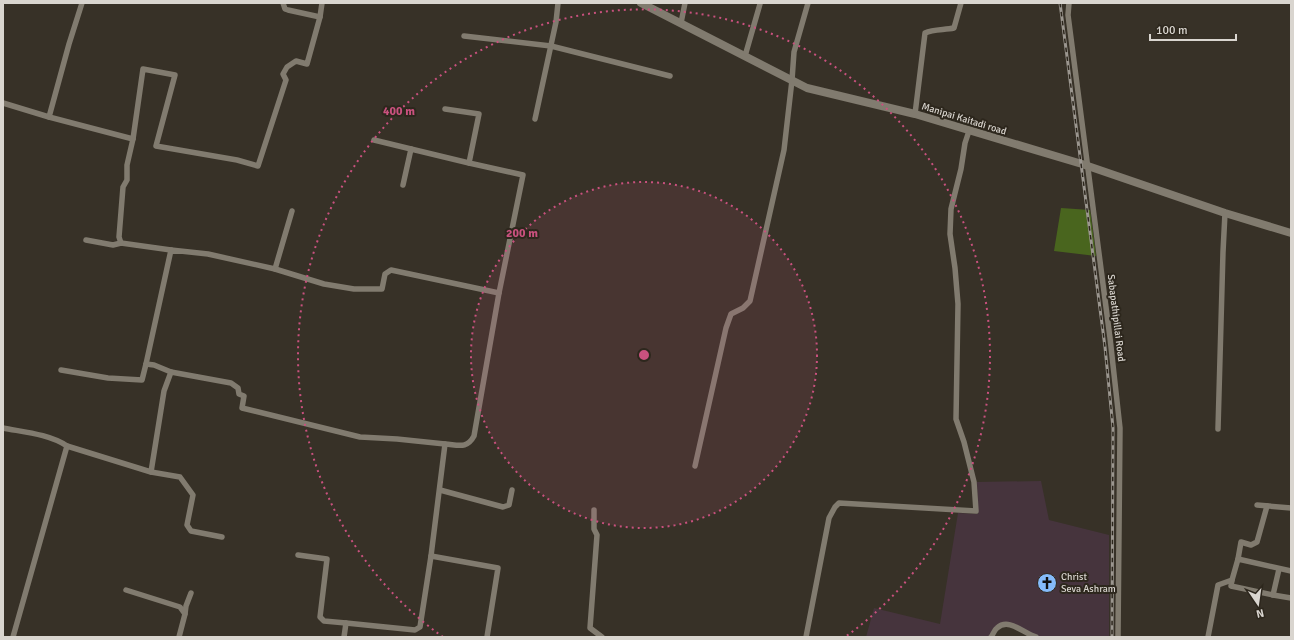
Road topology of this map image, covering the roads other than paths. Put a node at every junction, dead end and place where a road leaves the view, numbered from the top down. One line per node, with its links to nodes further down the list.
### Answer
1 (82, 3): 21 (street)
2 (283, 3): 11 (street)
3 (322, 3): 11 (street)
4 (558, 3): 14 (street)
5 (641, 3): 12 (main road, Manipai Kaitadi road)
6 (685, 3): 12 (street)
7 (808, 3): 17 (street)
8 (960, 3): 20 (street)
9 (1069, 3): 28 (street, Sabapathipillai Road)
10 (760, 4): 15 (street)
11 (320, 17): 24 (street)
12 (681, 23): 15 (main road, Manipai Kaitadi road)
13 (464, 36): 14 (street)
14 (551, 46): 16 (street); 22 (street)
15 (745, 56): 17 (main road, Manipai Kaitadi road)
16 (670, 76)
17 (792, 80): 20 (main road, Manipai Kaitadi road); 45 (street)
18 (3, 103): 21 (street)
19 (445, 109): 27 (street)
20 (915, 114): 23 (main road, Manipai Kaitadi road)
21 (49, 117): 24 (street)
22 (535, 119)
23 (970, 131): 28 (main road, Manipai Kaitadi road); 71 (street)
24 (133, 139): 34 (street)
25 (374, 140): 26 (street)
26 (411, 149): 27 (street); 29 (street)
27 (469, 163): 37 (street)
28 (1087, 166): 31 (main road, Manipai Kaitadi road); 74 (street, Sabapathipillai Road)
29 (403, 186)
30 (292, 211): 36 (street)
31 (1226, 213): 32 (main road, Manipai Kaitadi road); 42 (street)
32 (1291, 233)
33 (86, 240): 34 (street)
34 (121, 243): 35 (street)
35 (171, 250): 36 (street); 38 (street)
36 (276, 269): 37 (street)
37 (499, 293): 43 (street)
38 (146, 364): 39 (street); 40 (street)
39 (61, 370)
40 (171, 372): 43 (street); 46 (street)
41 (3, 428): 44 (street)
42 (1218, 429)
43 (446, 444): 47 (street)
44 (67, 446): 46 (street); 66 (street)
45 (695, 466)
46 (152, 472): 53 (street)
47 (440, 490): 48 (street); 55 (street)
48 (512, 490)
49 (1257, 504): 50 (street)
50 (1266, 506): 51 (street); 56 (street)
51 (1291, 508)
52 (594, 510): 70 (street)
53 (222, 537)
54 (298, 555): 65 (street)
55 (431, 556): 65 (street); 69 (street)
56 (1238, 560): 57 (street); 59 (street)
57 (1279, 569): 58 (street); 62 (street)
58 (1291, 571)
59 (1232, 580): 62 (street); 75 (street)
60 (126, 590): 64 (street)
61 (192, 593): 64 (street)
62 (1274, 595): 63 (street)
63 (1291, 598)
64 (186, 614): 67 (street)
65 (346, 623): 68 (street)
66 (13, 637)
67 (179, 637)
68 (344, 637)
69 (487, 637)
70 (602, 637)
71 (806, 637)
72 (991, 637): 73 (street)
73 (1036, 637)
74 (1118, 637)
75 (1208, 637)

